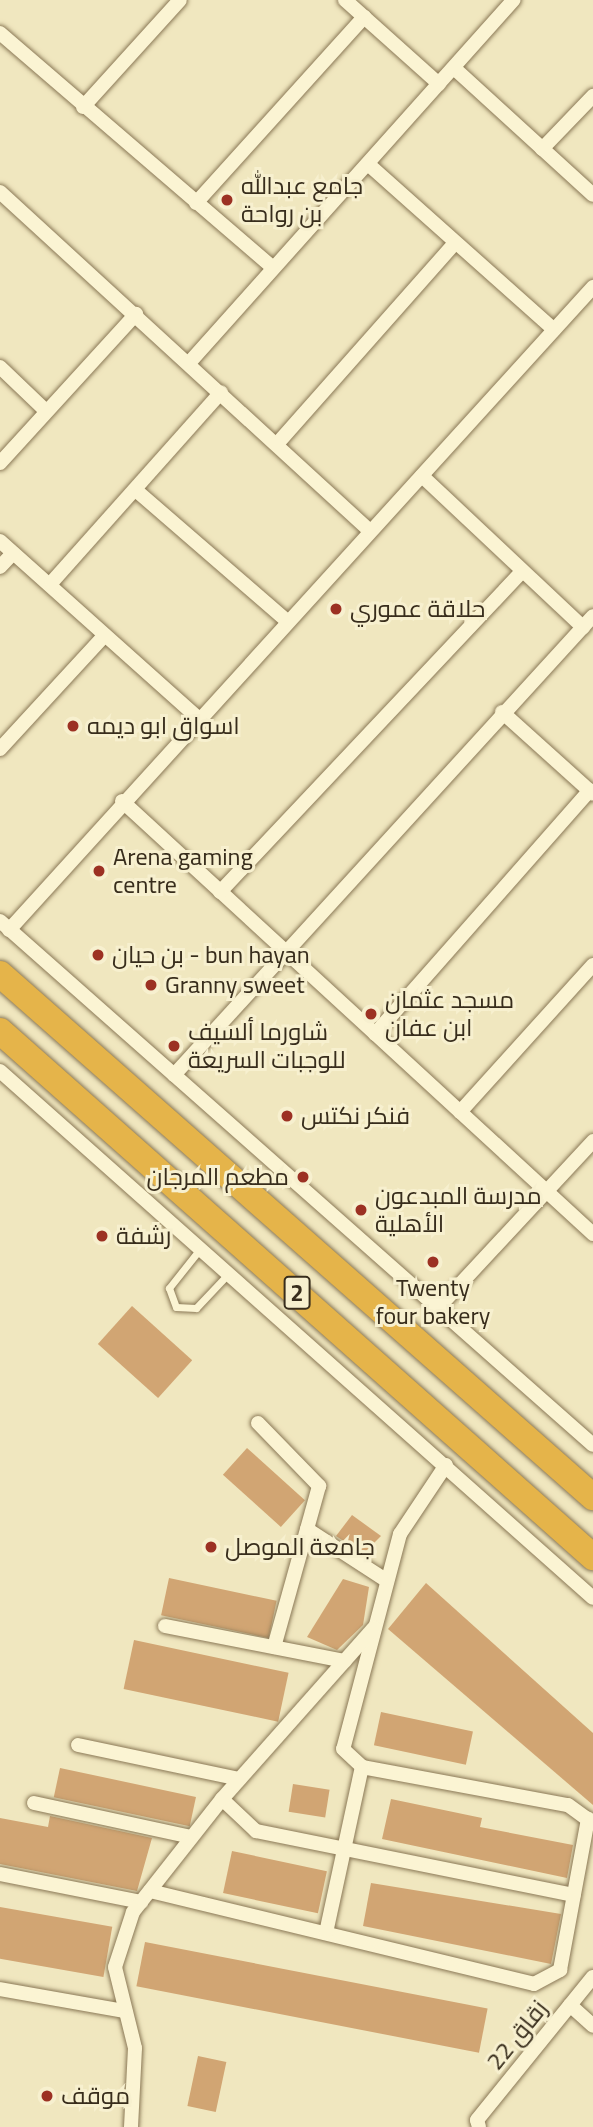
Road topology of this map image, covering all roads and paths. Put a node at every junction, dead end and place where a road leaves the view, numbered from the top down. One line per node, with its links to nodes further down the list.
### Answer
1 (180, 0): 9 (street)
2 (345, 0): 4 (street)
3 (514, 0): 6 (street)
4 (364, 17): 7 (street); 14 (street)
5 (0, 33): 9 (street)
6 (454, 68): 7 (street); 10 (street)
7 (439, 85): 11 (street)
8 (593, 96): 10 (street)
9 (83, 107): 14 (street)
10 (542, 149): 13 (street)
11 (368, 164): 15 (street); 16 (street)
12 (0, 192): 18 (street)
13 (593, 195)
14 (196, 203): 16 (street)
15 (455, 243): 19 (street); 24 (street)
16 (271, 266): 20 (street)
17 (593, 288): 19 (street)
18 (136, 314): 20 (street); 23 (street)
19 (554, 330): 26 (street)
20 (189, 363): 22 (street)
21 (0, 367): 23 (street)
22 (221, 392): 24 (street); 27 (street)
23 (46, 411): 25 (street)
24 (277, 444): 28 (street)
25 (0, 463)
26 (422, 476): 28 (street); 32 (street)
27 (138, 492): 33 (street); 35 (street)
28 (370, 531): 35 (street)
29 (0, 541): 30 (street)
30 (13, 553): 31 (street); 33 (street)
31 (0, 567)
32 (523, 571): 36 (street); 43 (street)
33 (52, 582): 37 (street)
34 (593, 616): 36 (street)
35 (286, 620): 39 (street)
36 (583, 627): 38 (street)
37 (104, 636): 39 (street); 40 (street)
38 (502, 712): 41 (street); 45 (street)
39 (198, 718): 42 (street)
40 (0, 749)
41 (591, 792): 49 (street)
42 (122, 801): 43 (street); 44 (street)
43 (220, 891): 45 (street)
44 (5, 926): 51 (street)
45 (283, 949): 49 (street); 51 (street)
46 (593, 965): 53 (street)
47 (0, 974): 52 (highway, 2)
48 (0, 1031): 54 (highway, 2)
49 (375, 1034): 53 (street)
50 (0, 1071): 58 (street)
51 (174, 1075): 60 (street)
52 (148, 1105): 54 (highway); 64 (highway, 2)
53 (460, 1112): 56 (street)
54 (120, 1135): 66 (highway, 2)
55 (593, 1141): 56 (street)
56 (547, 1192): 57 (street); 60 (street)
57 (593, 1234)
58 (201, 1248): 59 (street); 59 (lane)
59 (229, 1273): 63 (street)
60 (438, 1308): 62 (street)
61 (258, 1423): 65 (street)
62 (593, 1445)
63 (446, 1465): 67 (street); 68 (street)
64 (593, 1497)
65 (307, 1529): 67 (street); 71 (street)
66 (593, 1557)
67 (387, 1581): 70 (street)
68 (593, 1598)
69 (165, 1626): 71 (street)
70 (374, 1628): 72 (street); 74 (street)
71 (274, 1647): 72 (street)
72 (345, 1661): 75 (street)
73 (78, 1745): 75 (street)
74 (362, 1767): 78 (street); 80 (street)
75 (239, 1779): 76 (street)
76 (222, 1799): 79 (street); 80 (street)
77 (34, 1802): 79 (street)
78 (591, 1821): 82 (street)
79 (191, 1837): 83 (street)
80 (343, 1852): 82 (street); 84 (street)
81 (0, 1874): 83 (street)
82 (574, 1895): 84 (street)
83 (145, 1896): 84 (street); 90 (street)
84 (326, 1933)
85 (593, 1978): 89 (street, زقاق 22)
86 (0, 1989): 87 (street)
87 (18, 1992): 88 (lane); 90 (street)
88 (0, 1998)
89 (570, 2005): 91 (street); 92 (street, زقاق 22)
90 (125, 2011): 93 (street)
91 (593, 2026)
92 (478, 2124)
93 (131, 2127)

